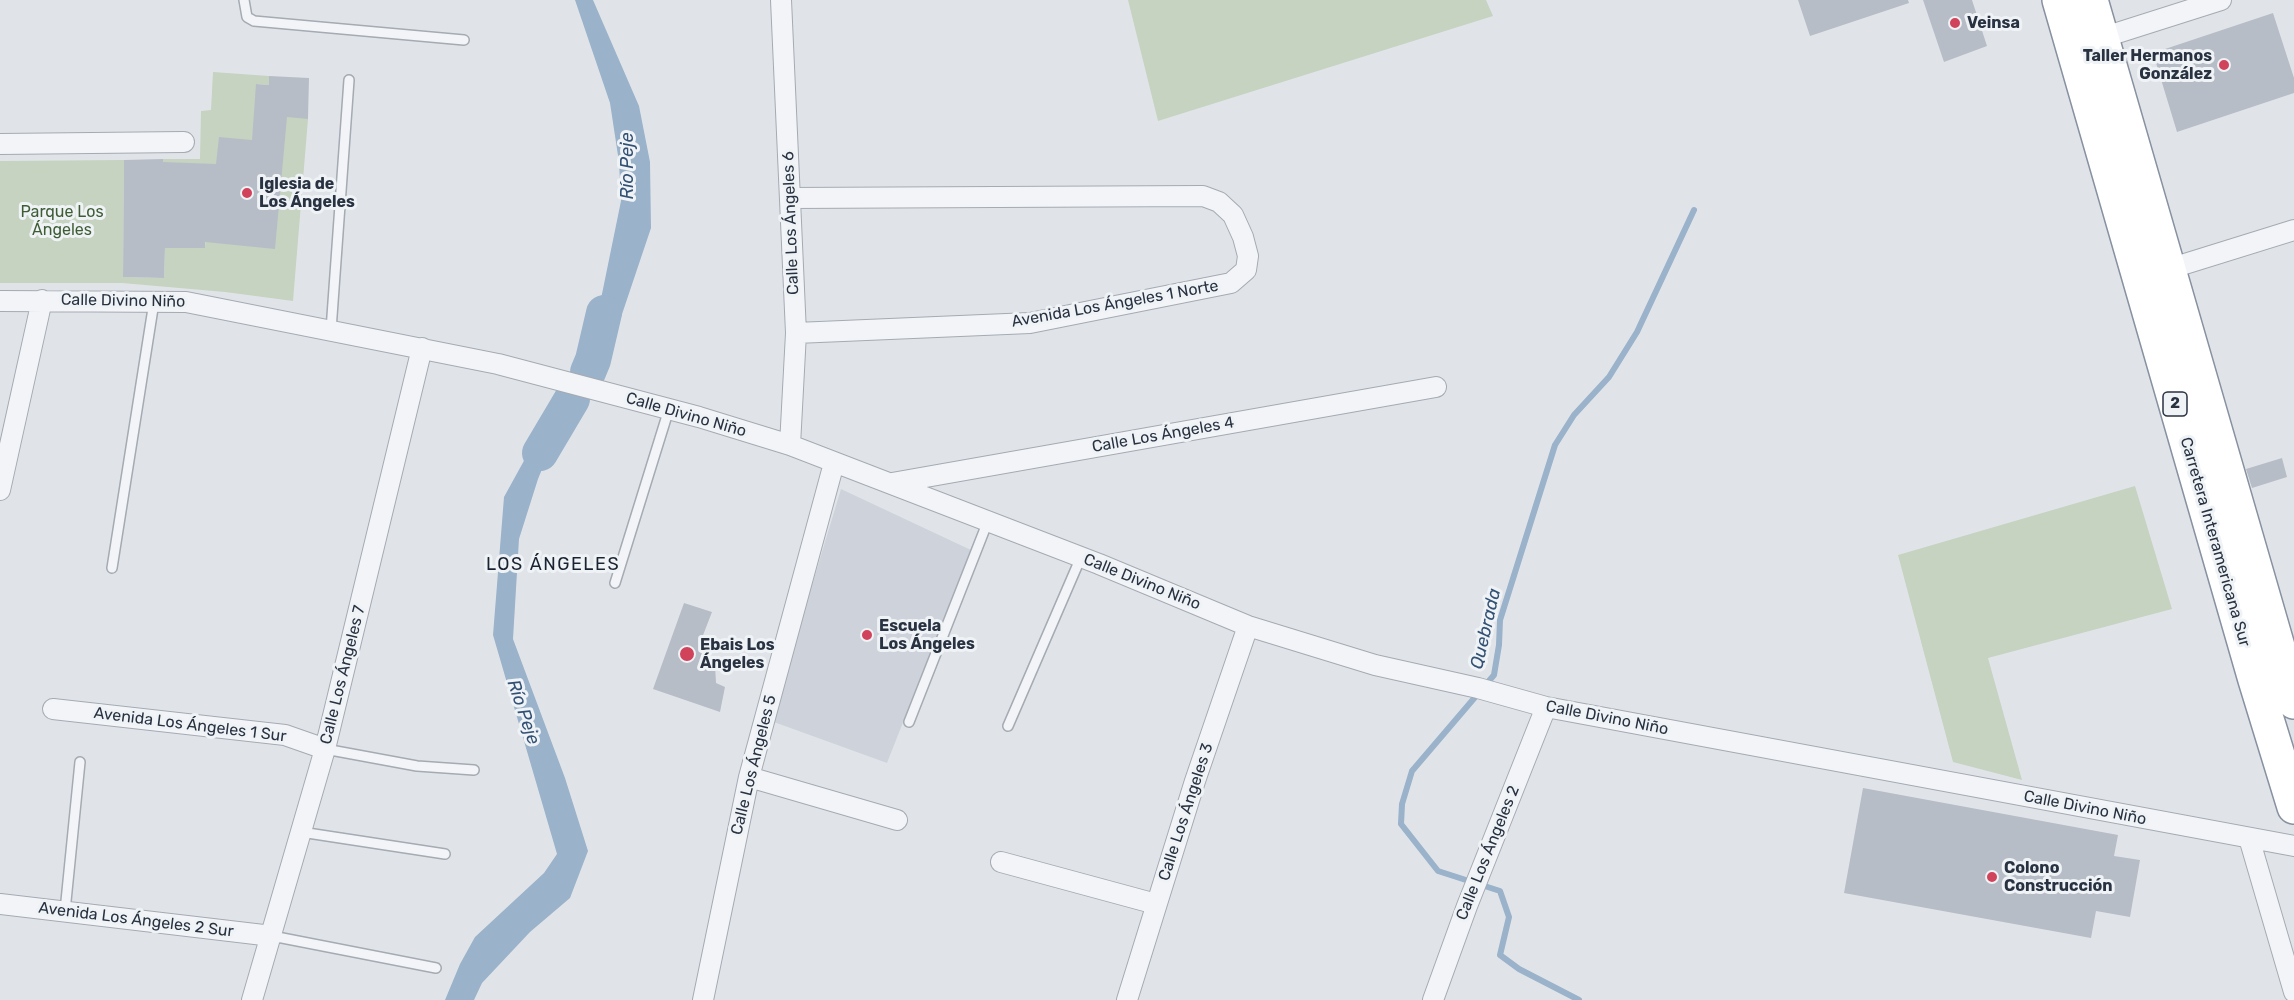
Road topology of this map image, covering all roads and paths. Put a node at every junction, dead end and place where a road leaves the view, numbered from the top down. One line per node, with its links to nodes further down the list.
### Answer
1 (244, 0): 6 (lane)
2 (781, 0): 11 (street, Calle Los Ángeles 6)
3 (2059, 0): 7 (highway, Carretera Interamericana Sur / 2)
4 (2091, 0): 7 (highway, Carretera Interamericana Sur / 2)
5 (2221, 0): 7 (street)
6 (464, 40)
7 (2088, 42): 13 (highway, Carretera Interamericana Sur / 2)
8 (349, 80): 17 (lane)
9 (184, 142): 10 (street)
10 (0, 144)
11 (790, 198): 18 (street, Calle Los Ángeles 6); 18 (street, Avenida Los Ángeles 1 Norte)
12 (2294, 230): 13 (street)
13 (2154, 274): 31 (highway, Carretera Interamericana Sur / 2)
14 (42, 300): 15 (street, Calle Divino Niño); 16 (street, Calle Divino Niño); 25 (street)
15 (0, 301)
16 (154, 302): 17 (street, Calle Divino Niño); 28 (lane)
17 (331, 330): 19 (street, Calle Divino Niño)
18 (796, 333): 22 (street, Calle Los Ángeles 6)
19 (422, 348): 21 (street, Calle Divino Niño); 36 (street, Calle Los Ángeles 7)
20 (1436, 387): 24 (street, Calle Los Ángeles 4)
21 (669, 409): 22 (street, Calle Divino Niño); 29 (lane)
22 (790, 445): 23 (street, Calle Divino Niño)
23 (834, 463): 24 (street, Calle Divino Niño); 39 (street, Calle Los Ángeles 5)
24 (890, 484): 26 (street, Calle Divino Niño)
25 (0, 490)
26 (988, 521): 27 (street, Calle Divino Niño); 34 (lane)
27 (1081, 557): 30 (street, Calle Divino Niño); 35 (lane)
28 (112, 568)
29 (615, 583)
30 (1248, 626): 32 (street, Calle Divino Niño); 48 (street, Calle Los Ángeles 3)
31 (2282, 683): 40 (highway, Carretera Interamericana Sur / 2)
32 (1546, 707): 43 (street, Calle Divino Niño); 56 (street, Calle Los Ángeles 2)
33 (53, 709): 36 (street, Avenida Los Ángeles 1 Sur)
34 (909, 722)
35 (1008, 726)
36 (325, 748): 38 (lane); 42 (street, Calle Los Ángeles 7)
37 (80, 762): 49 (lane)
38 (474, 770)
39 (749, 777): 41 (street); 54 (street, Calle Los Ángeles 5)
40 (2294, 807)
41 (897, 820)
42 (301, 832): 45 (lane); 50 (street, Calle Los Ángeles 7)
43 (2249, 838): 44 (street, Calle Divino Niño); 52 (street)
44 (2294, 846)
45 (445, 854)
46 (1001, 862): 48 (street)
47 (0, 904): 49 (street, Avenida Los Ángeles 2 Sur)
48 (1156, 904): 55 (street, Calle Los Ángeles 3)
49 (65, 911): 50 (street, Avenida Los Ángeles 2 Sur)
50 (272, 936): 51 (lane); 53 (street, Calle Los Ángeles 7)
51 (436, 968)
52 (2294, 992)
53 (252, 1000)
54 (703, 1000)
55 (1127, 1000)
56 (1433, 1000)

